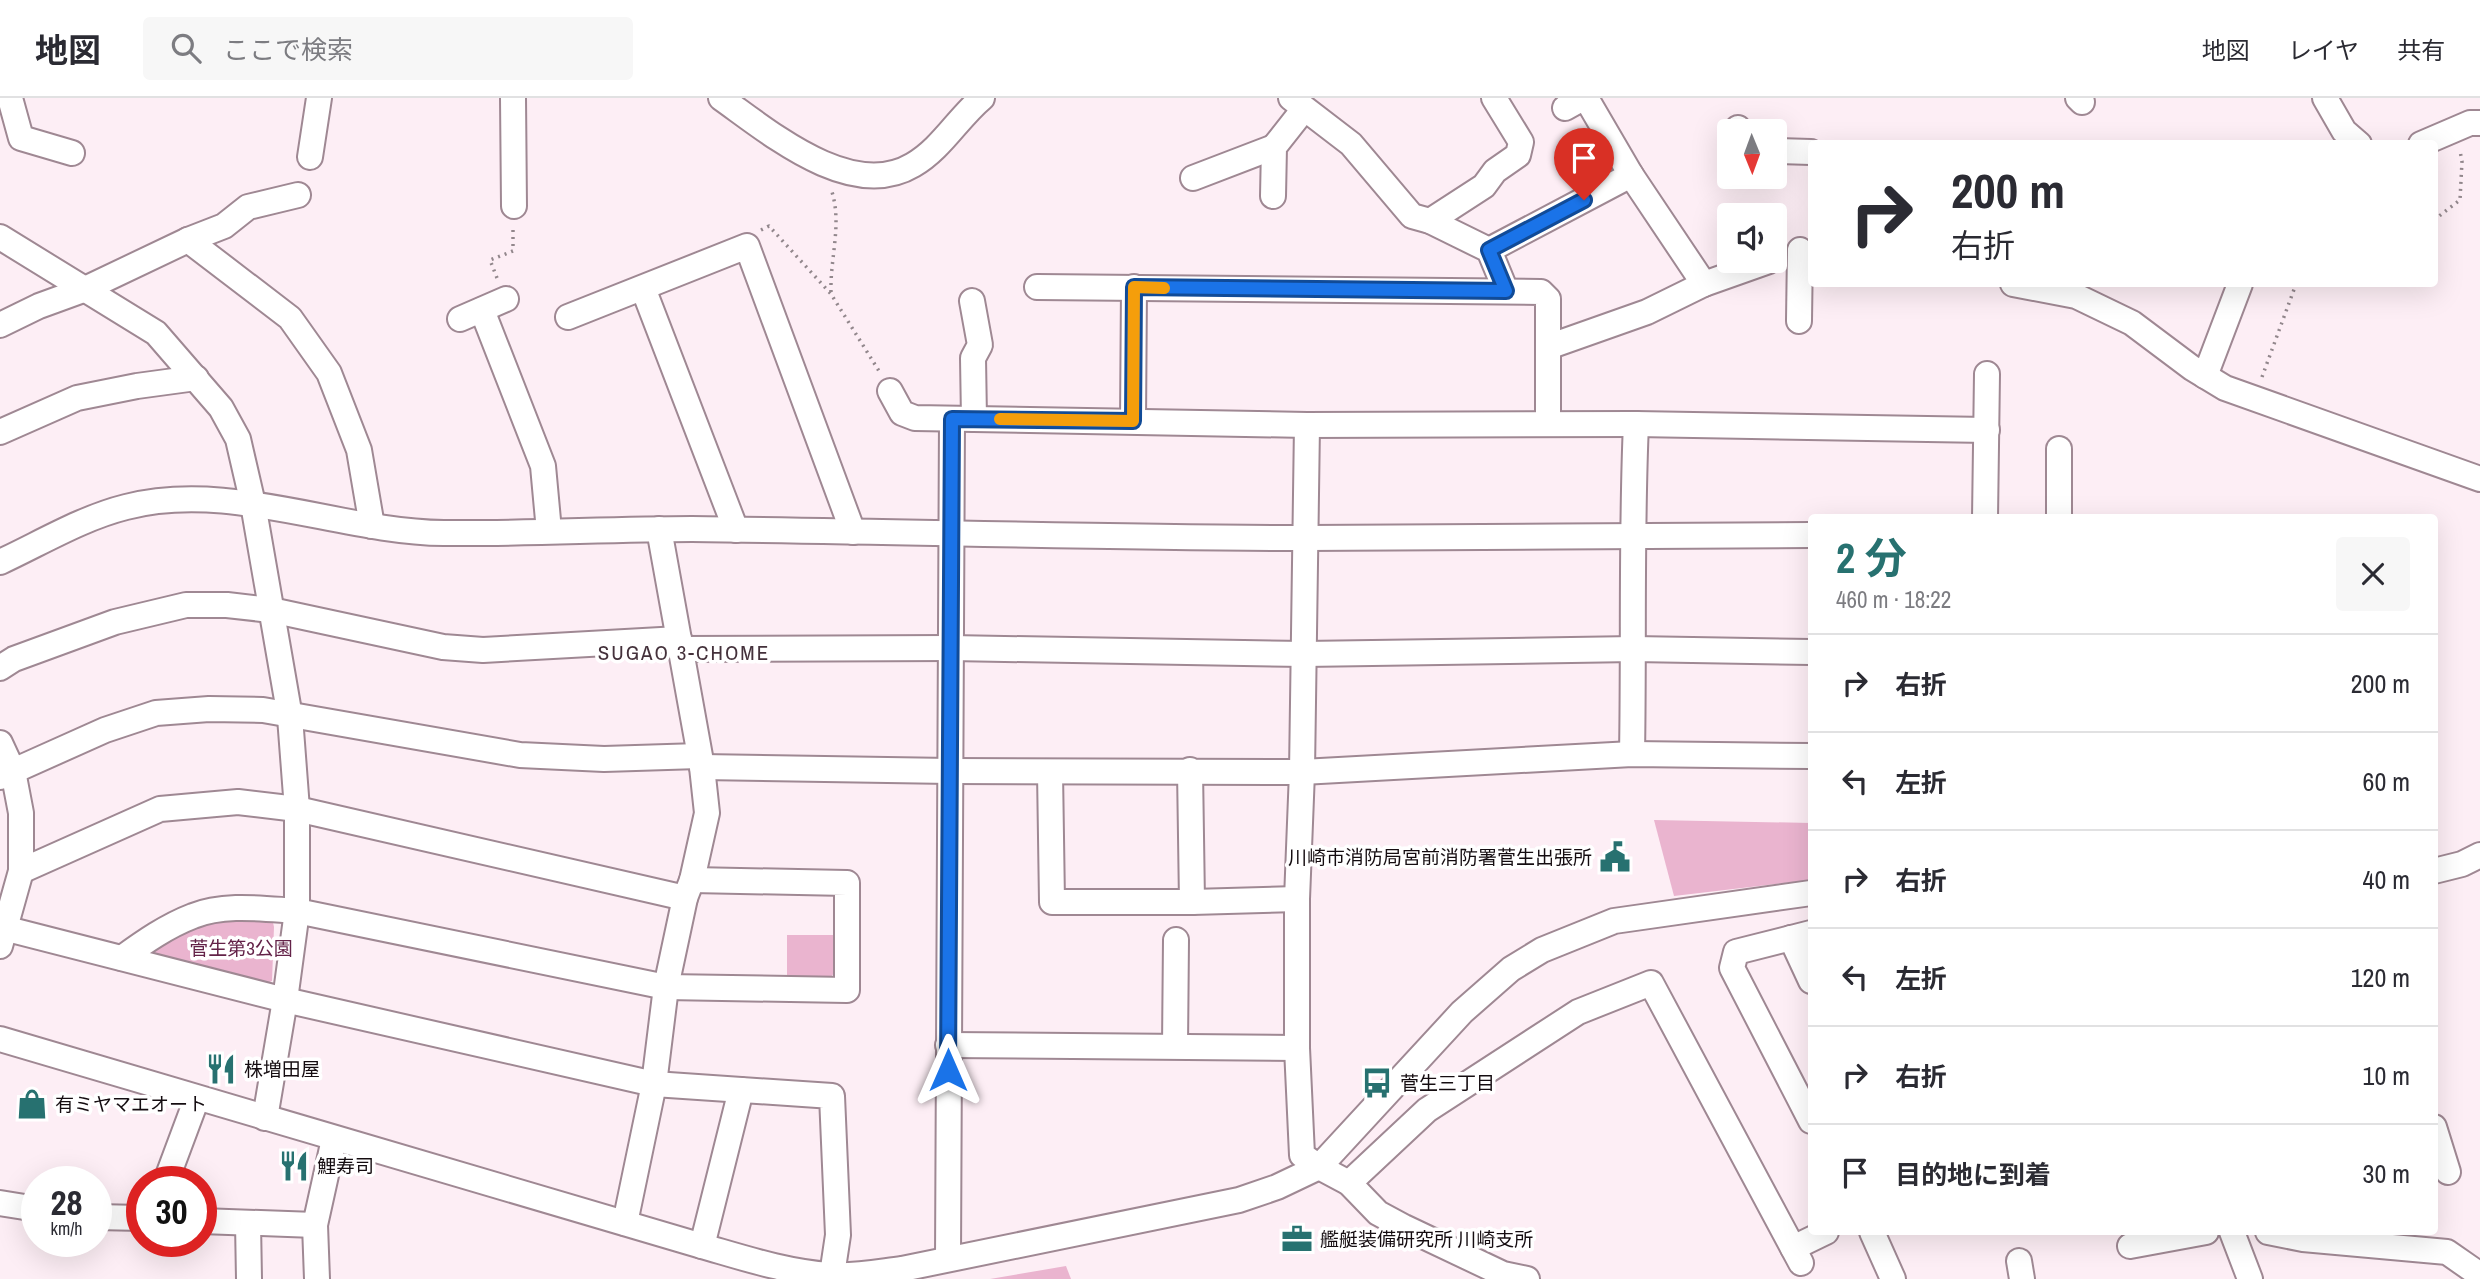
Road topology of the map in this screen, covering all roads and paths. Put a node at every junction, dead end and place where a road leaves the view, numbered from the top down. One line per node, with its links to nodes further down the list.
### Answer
1 (10, 98): 17 (street)
2 (319, 98): 18 (street)
3 (513, 98): 24 (street)
4 (721, 98): 19 (street)
5 (982, 98): 19 (street)
6 (1494, 98): 26 (street)
7 (2325, 98): 12 (street)
8 (1578, 101): 20 (street)
9 (1298, 103): 14 (street); 26 (street)
10 (2480, 123): 11 (street)
11 (2455, 128): 13 (street); 25 (path)
12 (2354, 140)
13 (2430, 140)
14 (1274, 147): 21 (street); 23 (street)
15 (1787, 151): 16 (street)
16 (1808, 152)
17 (72, 153)
18 (310, 157)
19 (817, 160): 43 (path)
20 (1631, 175): 31 (street); 34 (street)
21 (1193, 177)
22 (298, 195): 28 (street)
23 (1273, 196)
24 (514, 206): 44 (path)
25 (2438, 218)
26 (1430, 221): 31 (street)
27 (0, 237): 41 (street)
28 (188, 240): 41 (street); 67 (street)
29 (747, 246): 40 (street); 43 (path); 71 (street)
30 (1806, 247): 32 (street); 47 (street)
31 (1489, 250): 42 (street)
32 (1787, 254)
33 (1736, 273): 34 (street)
34 (1704, 285): 49 (street)
35 (1037, 287): 36 (street)
36 (1134, 287): 42 (street); 56 (street)
37 (2029, 287): 51 (street)
38 (2239, 287): 51 (street)
39 (2296, 287): 53 (path)
40 (643, 288): 46 (street); 69 (street)
41 (83, 290): 48 (street); 52 (street)
42 (1506, 291): 49 (street)
43 (831, 294): 54 (path)
44 (506, 299): 70 (street)
45 (972, 301): 55 (street)
46 (568, 317)
47 (1799, 321)
48 (0, 325)
49 (1548, 347): 57 (street)
50 (1987, 374): 60 (street)
51 (2205, 376): 63 (street)
52 (196, 378): 61 (street); 64 (street)
53 (2259, 384)
54 (890, 391): 55 (street)
55 (963, 419): 56 (street); 72 (street)
56 (1133, 421): 59 (street)
57 (1548, 424): 58 (street); 59 (street)
58 (1636, 424): 60 (street); 73 (street)
59 (1307, 425): 75 (street)
60 (1987, 430): 65 (street)
61 (0, 432)
62 (2059, 449): 66 (street)
63 (2480, 479)
64 (253, 504): 67 (street); 76 (street); 77 (street)
65 (1985, 514)
66 (2059, 514)
67 (372, 526): 70 (street)
68 (659, 529): 69 (street); 70 (street); 78 (street)
69 (736, 530): 71 (street)
70 (549, 531)
71 (853, 531): 72 (street)
72 (953, 532): 75 (street); 79 (street)
73 (1631, 535): 74 (street); 75 (street); 80 (street)
74 (1808, 535)
75 (1305, 538): 82 (street)
76 (0, 562)
77 (271, 610): 78 (street); 83 (street); 84 (street)
78 (680, 644): 79 (street); 88 (street)
79 (951, 648): 82 (street); 90 (street)
80 (1634, 649): 81 (street); 82 (street); 86 (street)
81 (1808, 652)
82 (1304, 654): 92 (street)
83 (0, 668)
84 (290, 717): 88 (street); 93 (street); 94 (street)
85 (0, 743): 93 (street)
86 (1632, 754): 87 (street); 92 (street)
87 (1808, 756)
88 (700, 762): 90 (street); 98 (street)
89 (1190, 770): 91 (street); 92 (street); 101 (street)
90 (950, 771): 91 (street); 111 (street)
91 (1050, 772): 101 (street)
92 (1303, 772): 100 (street)
93 (6, 774): 97 (street)
94 (297, 810): 97 (street); 98 (street); 102 (street)
95 (2480, 855): 96 (street)
96 (2438, 870)
97 (22, 871): 103 (street)
98 (689, 889): 108 (street); 108 (street)
99 (1808, 893): 122 (street)
100 (1297, 899): 101 (street); 113 (street)
101 (1192, 902)
102 (297, 911): 106 (street); 108 (street); 109 (street)
103 (1, 934): 106 (street)
104 (1801, 935): 107 (street); 117 (street)
105 (1176, 940): 112 (street)
106 (122, 958): 109 (street)
107 (1808, 967)
108 (666, 987): 114 (street)
109 (285, 1000): 114 (street); 118 (street)
110 (0, 1039): 116 (street)
111 (948, 1045): 112 (street); 138 (street)
112 (1175, 1046): 113 (street)
113 (1297, 1048): 122 (street)
114 (654, 1084): 115 (street); 129 (street)
115 (741, 1090): 136 (street); 140 (street)
116 (197, 1098): 118 (street); 121 (street)
117 (1808, 1115)
118 (265, 1118): 119 (street)
119 (334, 1139): 129 (street); 130 (street)
120 (2438, 1140): 123 (street)
121 (172, 1166)
122 (1319, 1167): 124 (street); 138 (street)
123 (2448, 1172)
124 (1349, 1183): 131 (street); 143 (street)
125 (0, 1203): 126 (street)
126 (21, 1206)
127 (217, 1222): 128 (street)
128 (248, 1223): 130 (street); 141 (street)
129 (625, 1223): 136 (street)
130 (315, 1225): 142 (street)
131 (1822, 1235)
132 (1873, 1235): 144 (street)
133 (2190, 1235): 137 (street)
134 (2233, 1235): 145 (street)
135 (2283, 1235): 139 (street)
136 (702, 1246): 140 (street)
137 (2130, 1246)
138 (948, 1259): 140 (street)
139 (2480, 1275)
140 (847, 1276)
141 (249, 1279)
142 (317, 1279)
143 (1527, 1279)
144 (1893, 1279)
145 (2250, 1279)

